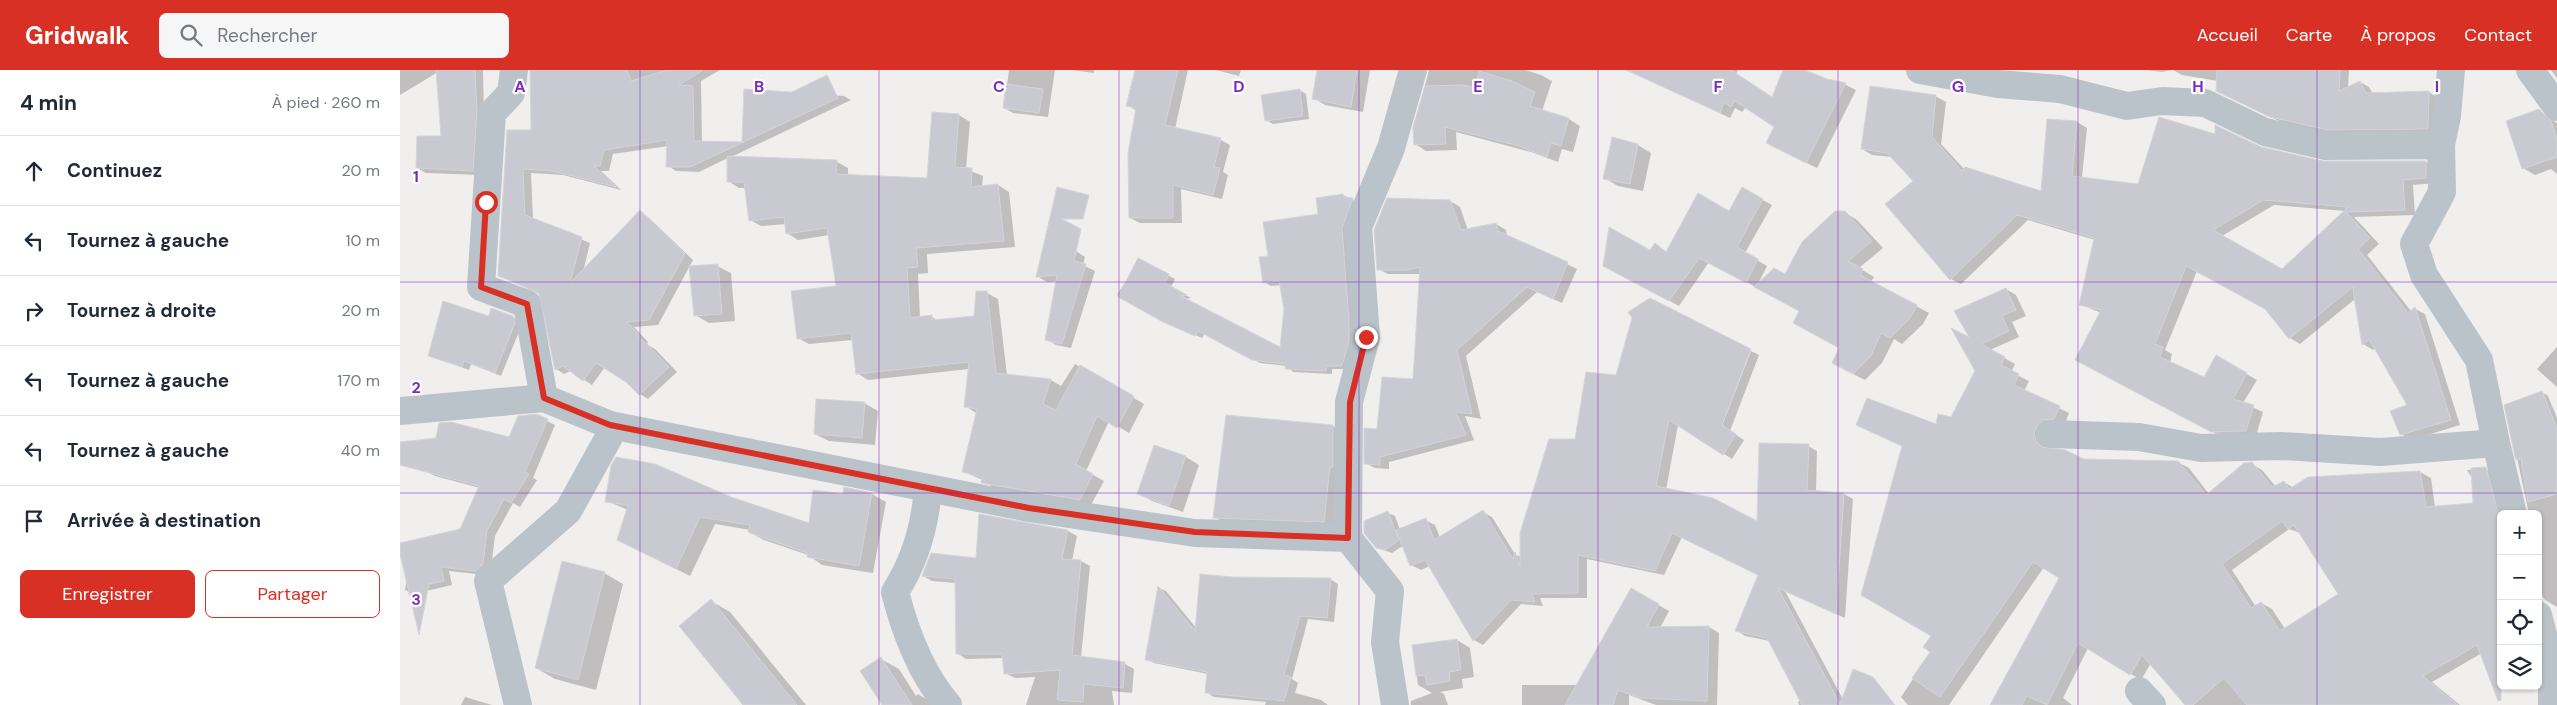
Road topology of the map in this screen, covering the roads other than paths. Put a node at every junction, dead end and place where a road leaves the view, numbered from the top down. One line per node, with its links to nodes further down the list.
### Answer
1 (514, 70): 8 (street)
2 (1413, 70): 15 (street)
3 (1920, 70): 7 (street)
4 (2451, 70): 7 (street)
5 (2530, 70): 6 (street)
6 (2557, 107)
7 (2441, 145): 12 (street)
8 (544, 398): 9 (street); 10 (street)
9 (400, 411)
10 (610, 425): 13 (street); 17 (street)
11 (2050, 434): 12 (street)
12 (2496, 442): 14 (street)
13 (928, 488): 15 (street); 18 (street)
14 (2512, 510)
15 (1348, 538): 19 (street)
16 (2542, 630): 20 (street)
17 (518, 705)
18 (948, 705)
19 (1395, 705)
20 (2552, 705)

